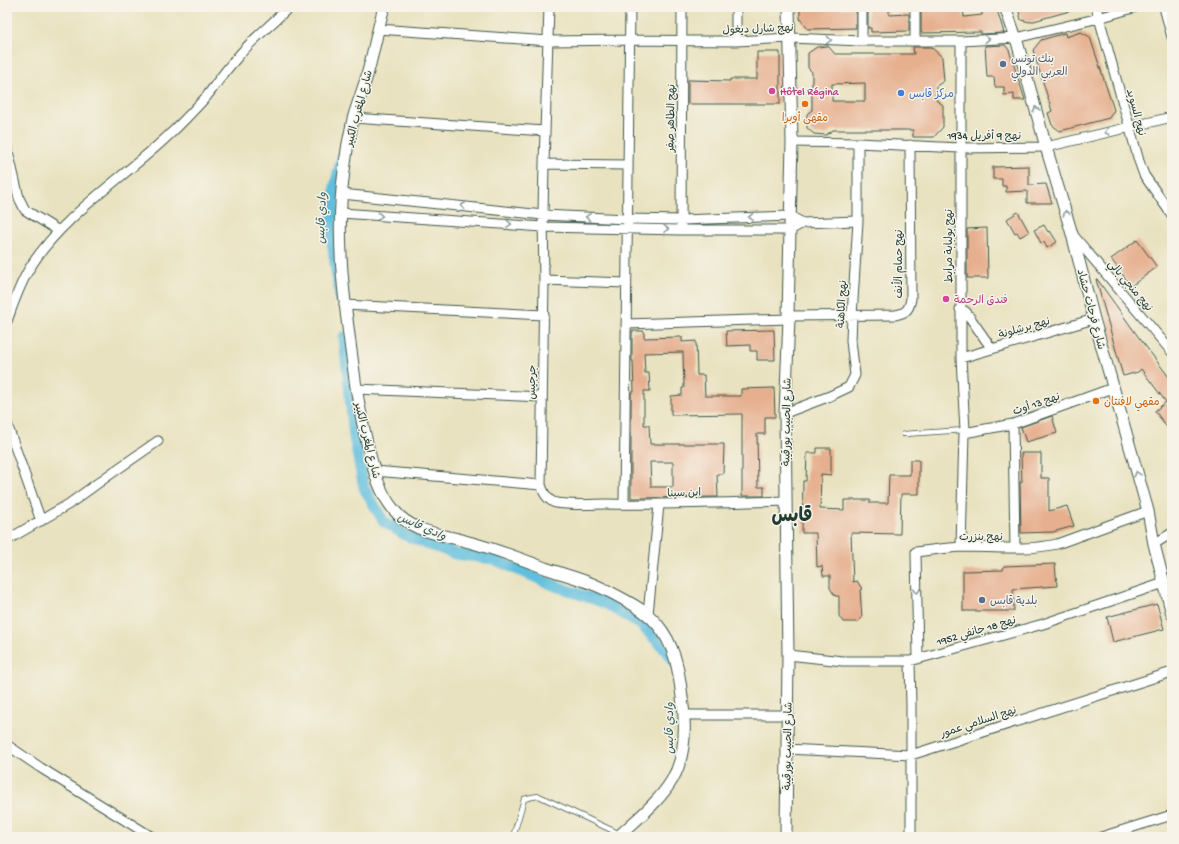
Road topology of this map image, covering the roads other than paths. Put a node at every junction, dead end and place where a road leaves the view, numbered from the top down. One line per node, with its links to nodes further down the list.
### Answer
1 (289, 7): 51 (street)
2 (384, 7): 15 (street, شارع المغرب الكبير)
3 (549, 7): 20 (street, جرجيس)
4 (630, 7): 19 (street)
5 (682, 7): 21 (street, نهج الطاهر صفر)
6 (736, 7): 22 (street)
7 (789, 7): 17 (street, شارع الحبيب بورقيبة)
8 (862, 7): 25 (street)
9 (915, 7): 23 (street)
10 (1005, 7): 18 (street, شارع فرحات حشاد)
11 (1096, 7): 14 (street, نهج السويد)
12 (1136, 7): 14 (street, نهج شارل ديغول)
13 (1164, 7): 16 (street)
14 (1099, 18): 18 (street, نهج شارل ديغول); 28 (street, نهج السويد)
15 (378, 28): 20 (street, نهج شارل ديغول); 27 (street, شارع المغرب الكبير)
16 (1172, 37)
17 (790, 38): 22 (street, نهج شارل ديغول); 25 (street, نهج شارل ديغول, one-way to 25); 30 (street, شارع الحبيب بورقيبة)
18 (1016, 38): 24 (street, نهج شارل ديغول, one-way to 18); 34 (street, شارع فرحات حشاد, one-way to 18)
19 (629, 40): 20 (street, نهج شارل ديغول); 21 (street, نهج شارل ديغول); 37 (street)
20 (548, 41): 29 (street, جرجيس)
21 (682, 41): 22 (street, نهج شارل ديغول); 44 (street, نهج الطاهر صفر)
22 (736, 41)
23 (915, 41): 24 (street, نهج شارل ديغول); 25 (street, نهج شارل ديغول)
24 (961, 41): 35 (street, نهج بولبابة مرابط)
25 (862, 42)
26 (1172, 117): 28 (street, نهج 9 أفريل 1934)
27 (353, 118): 29 (street); 38 (street, شارع المغرب الكبير)
28 (1130, 127): 34 (street, نهج 9 أفريل 1934, one-way to 34); 41 (street, نهج السويد)
29 (545, 131): 36 (street, جرجيس)
30 (792, 142): 31 (street, نهج 9 أفريل 1934); 42 (street, شارع الحبيب بورقيبة)
31 (858, 143): 32 (street, نهج 9 أفريل 1934); 45 (street, نهج الكاهنة)
32 (910, 146): 35 (street, نهج 9 أفريل 1934); 58 (street, نهج حمام الأنف)
33 (7, 147): 51 (street)
34 (1046, 147): 35 (street, نهج 9 أفريل 1934); 52 (street, شارع فرحات حشاد, one-way to 34)
35 (960, 148): 56 (street, نهج بولبابة مرابط)
36 (544, 164): 37 (street); 40 (street, جرجيس)
37 (628, 165): 43 (street)
38 (342, 194): 39 (street, شارع المغرب الكبير); 40 (street, one-way to 38)
39 (341, 213): 47 (street, one-way to 47); 55 (street, شارع المغرب الكبير)
40 (543, 215): 43 (street, one-way to 40); 47 (street, جرجيس)
41 (1172, 215)
42 (790, 216): 44 (street, one-way to 44); 46 (street); 50 (street, شارع الحبيب بورقيبة)
43 (627, 219): 44 (street); 48 (street)
44 (681, 220): 49 (street, نهج الطاهر صفر)
45 (858, 221): 46 (street); 58 (street, نهج الكاهنة)
46 (803, 223): 50 (street)
47 (543, 226): 48 (street); 53 (street, جرجيس)
48 (627, 229): 49 (street, one-way to 49); 54 (street)
49 (681, 230): 50 (street)
50 (790, 230): 59 (street, شارع الحبيب بورقيبة)
51 (59, 231): 61 (street)
52 (1072, 234): 60 (street, شارع فرحات حشاد); 64 (street, نهج منجي بالي)
53 (544, 280): 54 (street); 57 (street, جرجيس)
54 (626, 283): 62 (street)
55 (344, 305): 57 (street); 66 (street, شارع المغرب الكبير)
56 (960, 309): 63 (street); 65 (street, نهج بولبابة مرابط)
57 (544, 315): 68 (street, جرجيس)
58 (852, 316): 59 (street, نهج حمام الأنف); 69 (street, نهج الكاهنة)
59 (789, 318): 62 (street, نهج حمام الأنف); 69 (street, شارع الحبيب بورقيبة)
60 (1094, 319): 63 (street, نهج برشلونة); 67 (street, شارع فرحات حشاد)
61 (7, 321)
62 (626, 324): 78 (street)
63 (992, 349): 65 (street, نهج برشلونة)
64 (1171, 349)
65 (961, 358): 72 (street, نهج بولبابة مرابط)
66 (356, 388): 68 (street); 75 (street, شارع المغرب الكبير)
67 (1113, 388): 71 (street, نهج 13 أوت); 80 (street, شارع فرحات حشاد, one-way to 67)
68 (542, 397): 76 (street, جرجيس)
69 (785, 413): 77 (street, شارع الحبيب بورقيبة)
70 (7, 424): 81 (street)
71 (1013, 424): 72 (street, نهج 13 أوت); 86 (street)
72 (965, 432): 73 (lane); 85 (street, نهج بولبابة مرابط)
73 (904, 434)
74 (158, 441): 81 (street)
75 (374, 471): 76 (street); 88 (street, شارع المغرب الكبير)
76 (541, 485): 78 (street, ابن سينا)
77 (786, 501): 79 (street, ابن سينا); 90 (street, شارع الحبيب بورقيبة)
78 (624, 504): 79 (street, ابن سينا)
79 (658, 505): 88 (street)
80 (1148, 511): 84 (street, شارع فرحات حشاد); 86 (street, نهج بنزرت)
81 (40, 520): 83 (street)
82 (1172, 533): 84 (street)
83 (7, 540)
84 (1154, 544): 87 (street, شارع فرحات حشاد)
85 (961, 547): 86 (street, نهج بنزرت); 91 (street, نهج بنزرت, one-way to 91)
86 (1015, 548)
87 (1164, 583): 89 (street, شارع فرحات حشاد); 91 (street, نهج 18 جانفي 1952)
88 (648, 614): 93 (street, شارع المغرب الكبير)
89 (1172, 614)
90 (788, 655): 91 (street, نهج 18 جانفي 1952); 94 (street, شارع الحبيب بورقيبة)
91 (914, 660): 97 (street, نهج بنزرت)
92 (1172, 672): 97 (street, نهج السلامي عمور)
93 (684, 715): 94 (street); 99 (street, شارع المغرب الكبير)
94 (788, 716): 96 (street, شارع الحبيب بورقيبة)
95 (7, 746): 100 (street)
96 (786, 750): 97 (street, نهج السلامي عمور); 102 (street, شارع الحبيب بورقيبة)
97 (911, 755): 103 (street, نهج بنزرت)
98 (1172, 814): 104 (street)
99 (619, 836): 101 (lane)
100 (152, 837)
101 (513, 837)
102 (786, 837)
103 (911, 837)
104 (1101, 837)

